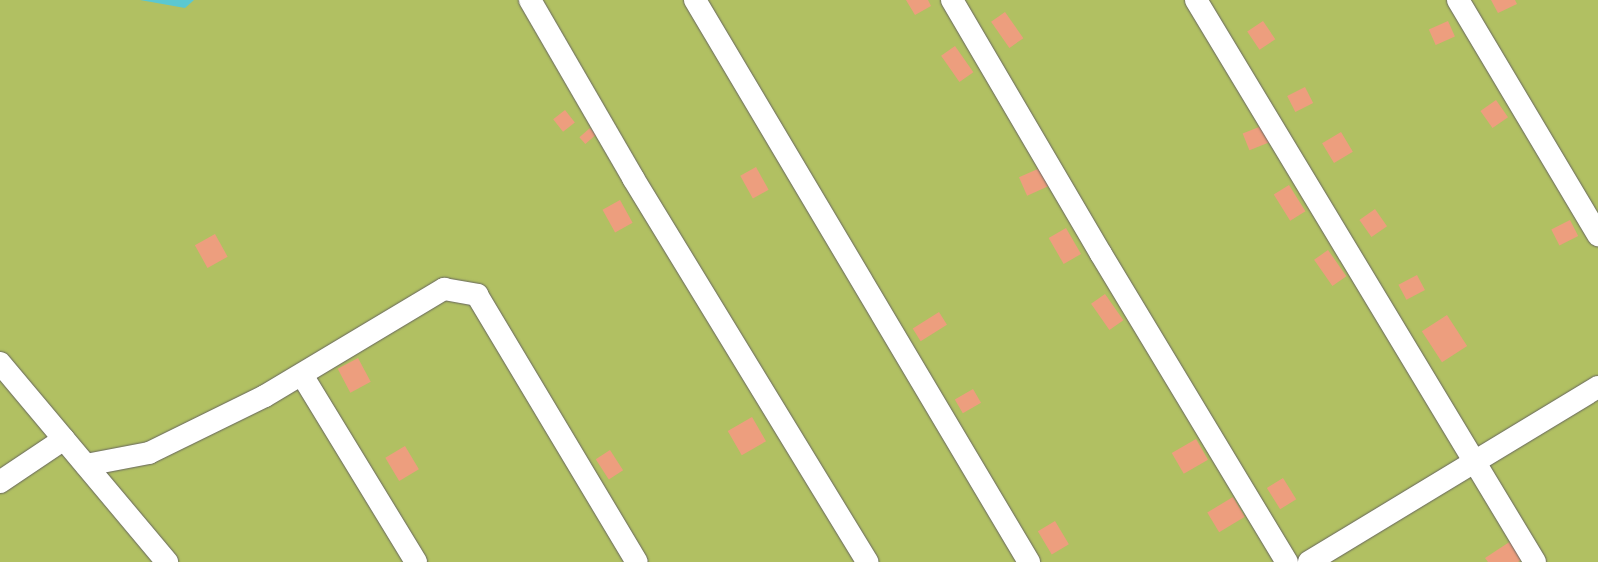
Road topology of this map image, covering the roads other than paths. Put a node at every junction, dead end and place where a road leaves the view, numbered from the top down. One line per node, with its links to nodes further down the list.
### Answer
1 (530, 0): 17 (street)
2 (695, 0): 18 (street)
3 (952, 0): 19 (street)
4 (1196, 0): 11 (street)
5 (1458, 0): 6 (street)
6 (1598, 235)
7 (0, 363): 10 (street)
8 (302, 374): 12 (street); 15 (street); 16 (street)
9 (1598, 387): 11 (street)
10 (64, 439): 12 (street); 13 (street)
11 (1474, 461): 20 (street); 21 (street)
12 (86, 465): 14 (street)
13 (0, 482)
14 (167, 562)
15 (416, 562)
16 (637, 562)
17 (867, 562)
18 (1029, 562)
19 (1287, 562)
20 (1309, 562)
21 (1535, 562)

